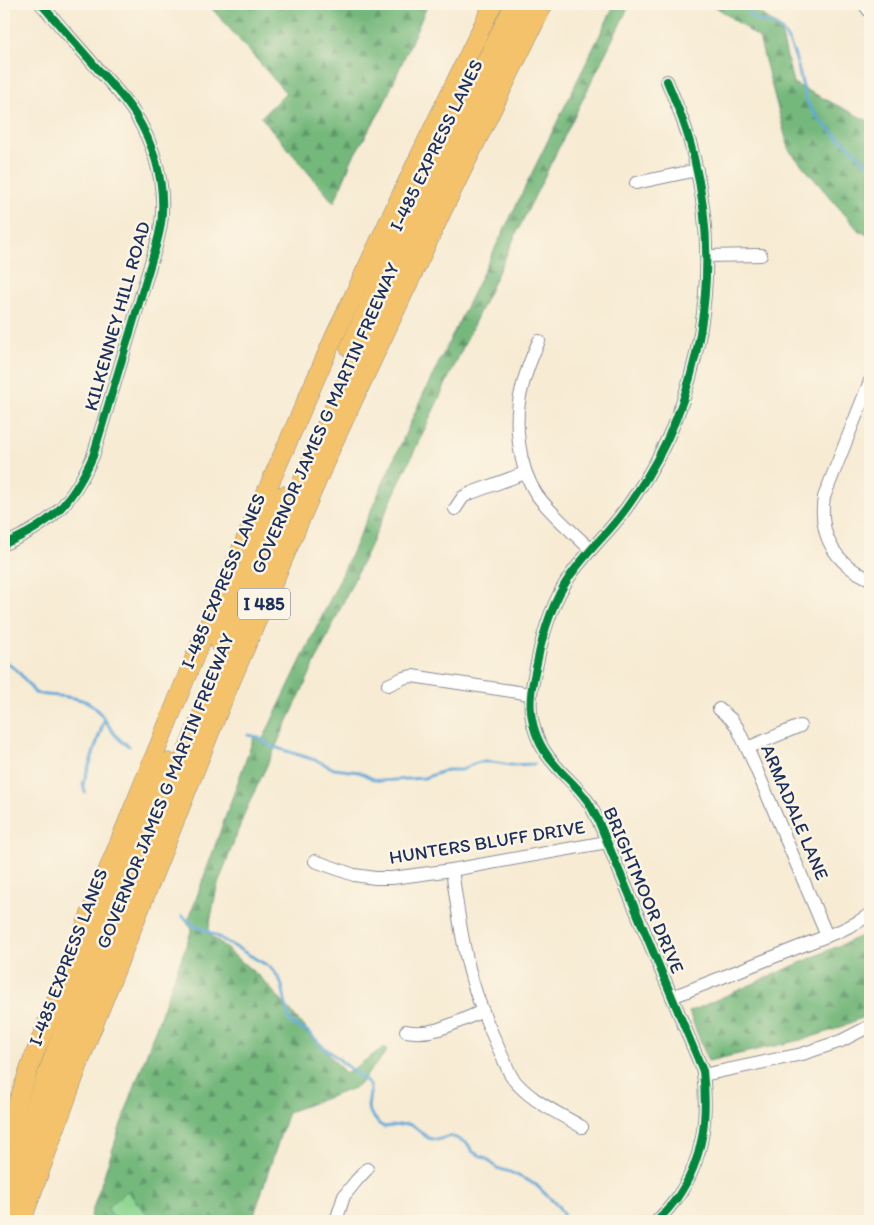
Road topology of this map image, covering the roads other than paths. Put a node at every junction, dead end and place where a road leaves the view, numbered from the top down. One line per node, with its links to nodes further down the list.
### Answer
1 (41, 4): 17 (street, KILKENNEY HILL ROAD)
2 (493, 4): 36 (highway, GOVERNOR JAMES G MARTIN FREEWAY / I 485)
3 (514, 4): 38 (highway, I-485 EXPRESS LANES / I 485)
4 (528, 4): 39 (highway, I-485 EXPRESS LANES / I 485)
5 (544, 4): 40 (highway, GOVERNOR JAMES G MARTIN FREEWAY / I 485)
6 (864, 4): 7 (street)
7 (870, 12)
8 (667, 81): 9 (street, BRIGHTMOOR DRIVE)
9 (697, 170): 10 (street); 12 (street, BRIGHTMOOR DRIVE)
10 (636, 183)
11 (761, 255): 12 (street)
12 (706, 256): 18 (street, BRIGHTMOOR DRIVE)
13 (539, 341): 15 (street)
14 (870, 382): 19 (street)
15 (525, 473): 16 (street); 18 (street)
16 (456, 509)
17 (4, 544)
18 (591, 550): 21 (street, BRIGHTMOOR DRIVE)
19 (870, 579)
20 (388, 685): 21 (street)
21 (531, 694): 25 (street, BRIGHTMOOR DRIVE)
22 (719, 709): 24 (street, ARMADALE LANE)
23 (800, 726): 24 (street)
24 (747, 748): 29 (street, ARMADALE LANE)
25 (607, 842): 27 (street, HUNTERS BLUFF DRIVE); 30 (street, BRIGHTMOOR DRIVE)
26 (315, 861): 27 (street, HUNTERS BLUFF DRIVE)
27 (452, 870): 31 (street)
28 (870, 914): 29 (street)
29 (827, 936): 30 (street)
30 (672, 997): 34 (street, BRIGHTMOOR DRIVE)
31 (483, 1011): 33 (street); 35 (street)
32 (870, 1026): 34 (street)
33 (406, 1032)
34 (703, 1075): 42 (street, BRIGHTMOOR DRIVE)
35 (582, 1126)
36 (4, 1141)
37 (367, 1169): 41 (street)
38 (4, 1190)
39 (7, 1221)
40 (22, 1221)
41 (336, 1221)
42 (657, 1221)

